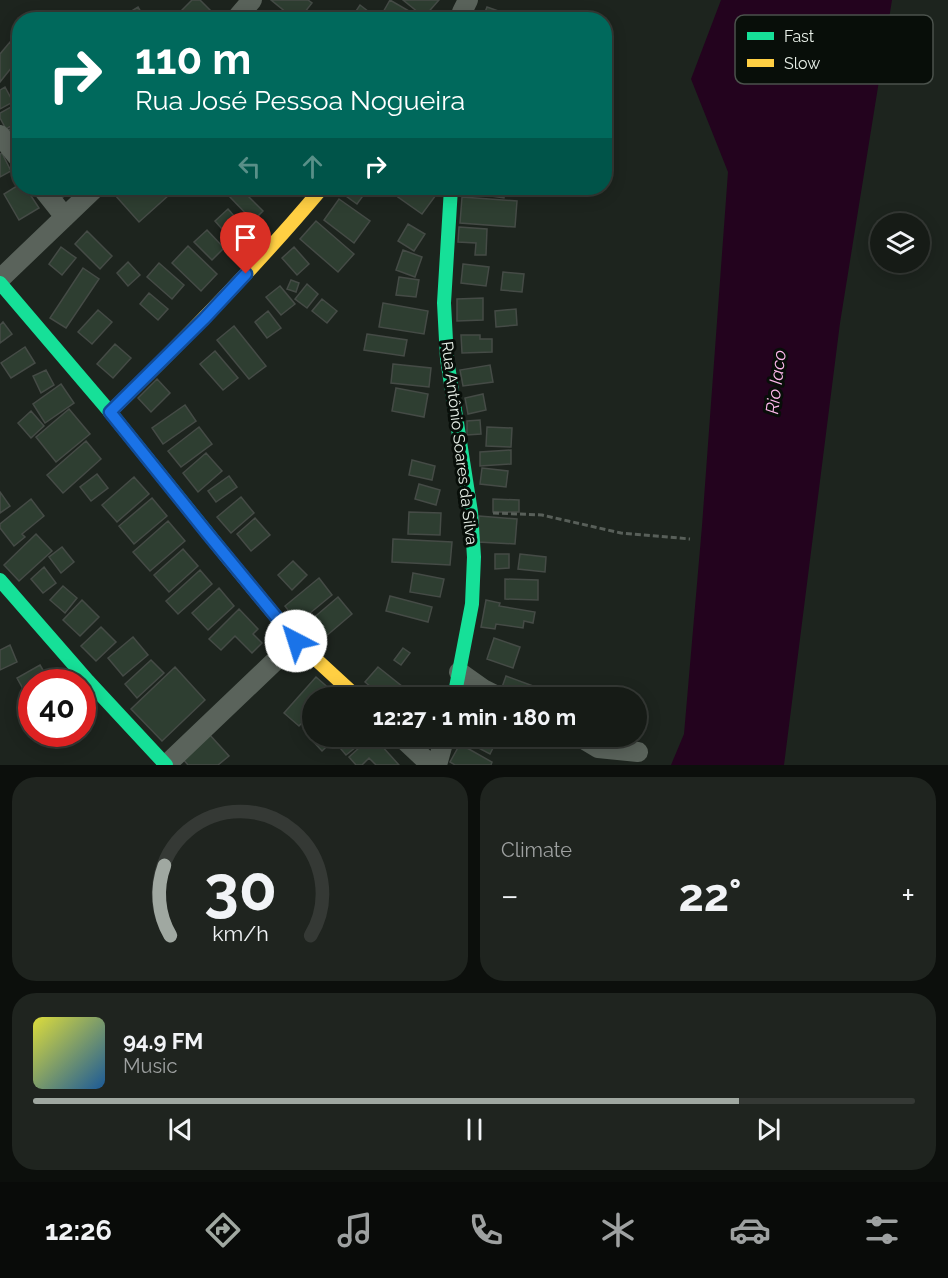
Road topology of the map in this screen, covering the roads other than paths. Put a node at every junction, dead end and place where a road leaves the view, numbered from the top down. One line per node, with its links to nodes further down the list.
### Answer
1 (252, 0): 2 (street)
2 (242, 12)
3 (0, 135): 4 (street)
4 (12, 149)
5 (48, 195): 9 (street)
6 (87, 195): 9 (street)
7 (316, 195): 11 (street)
8 (451, 195): 14 (street, Rua Antônio Soares da Silva)
9 (65, 216): 10 (street)
10 (0, 281): 11 (street)
11 (110, 412): 13 (street)
12 (0, 580): 22 (street)
13 (296, 641): 15 (street); 22 (street)
14 (459, 672): 16 (street, Rua Antônio Soares da Silva); 17 (street)
15 (346, 687)
16 (456, 687)
17 (480, 687)
18 (412, 747): 23 (street)
19 (441, 747): 24 (street)
20 (596, 747): 21 (street)
21 (638, 752)
22 (166, 765)
23 (431, 765)
24 (437, 765)

